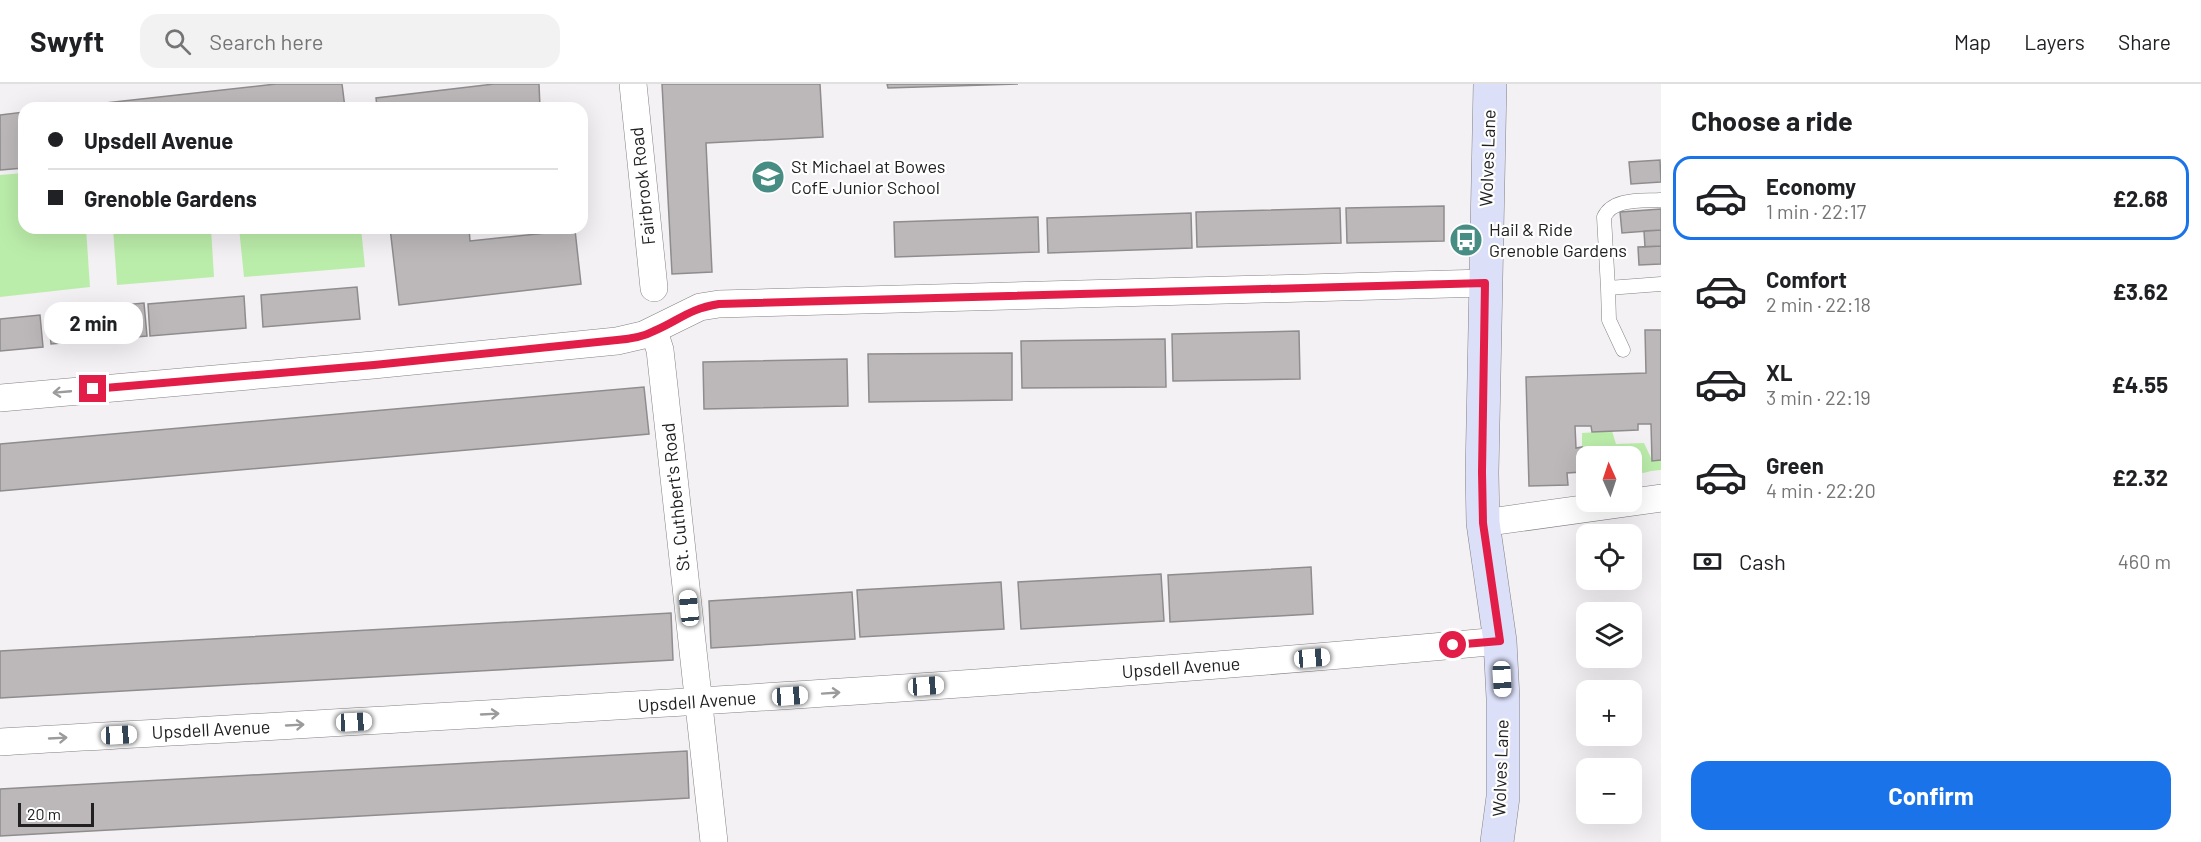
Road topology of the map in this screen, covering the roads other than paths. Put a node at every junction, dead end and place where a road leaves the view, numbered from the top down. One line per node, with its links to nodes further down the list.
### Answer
1 (633, 84): 6 (street, Fairbrook Road)
2 (1490, 84): 4 (street, Wolves Lane)
3 (1660, 200): 7 (lane)
4 (1485, 283): 8 (street); 12 (street, Wolves Lane)
5 (1661, 284): 7 (lane)
6 (654, 288)
7 (1608, 288): 9 (lane)
8 (654, 331): 10 (street, one-way to 10); 14 (street, St. Cuthbert's Road)
9 (1623, 350)
10 (0, 398)
11 (1661, 498): 12 (street)
12 (1483, 523): 13 (street, Wolves Lane)
13 (1500, 641): 14 (street, Upsdell Avenue, one-way to 13); 17 (street, Wolves Lane)
14 (699, 702): 15 (street, Upsdell Avenue, one-way to 14); 16 (street, St. Cuthbert's Road)
15 (0, 742)
16 (714, 842)
17 (1497, 842)

